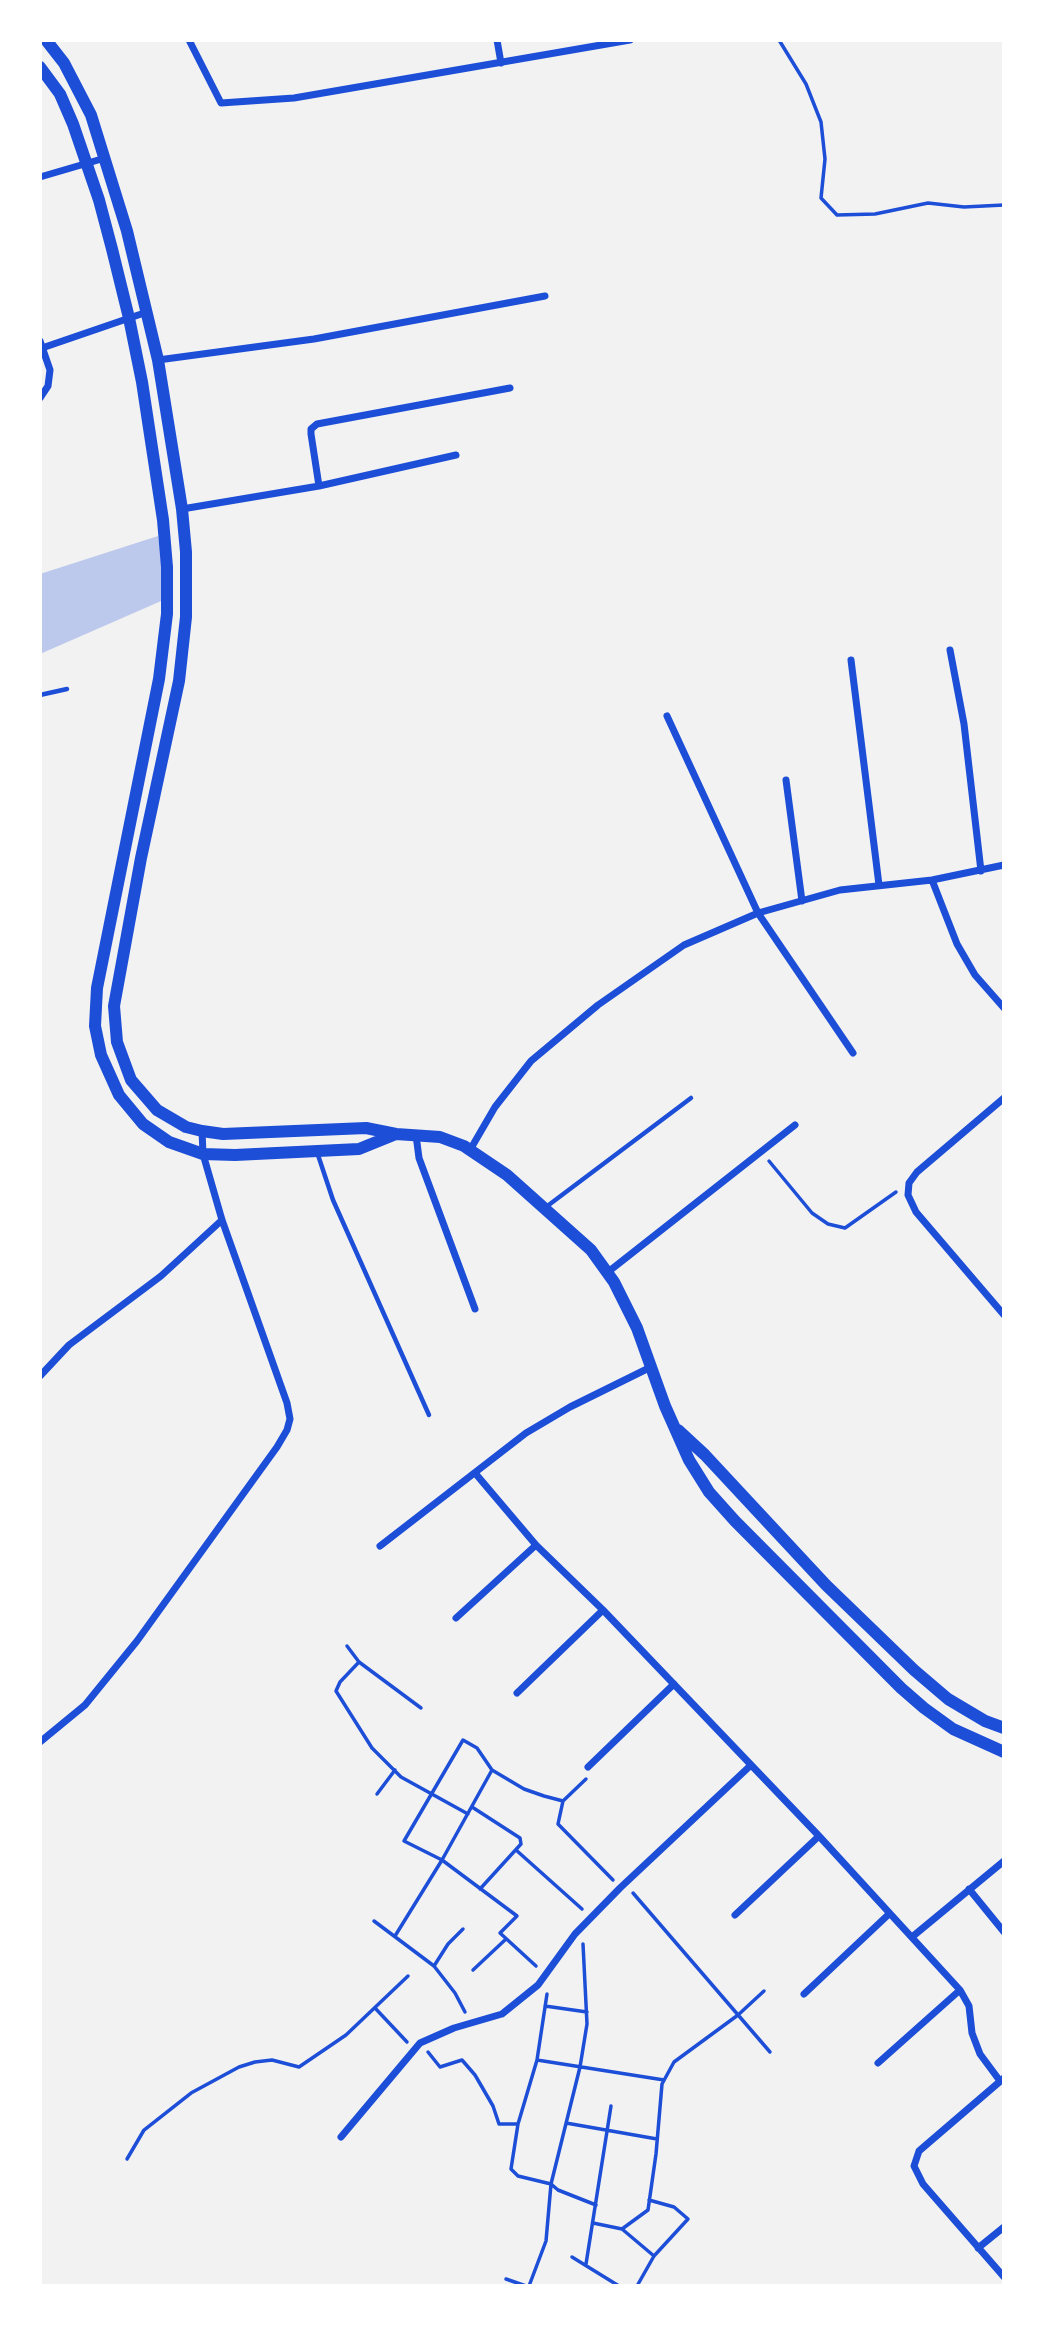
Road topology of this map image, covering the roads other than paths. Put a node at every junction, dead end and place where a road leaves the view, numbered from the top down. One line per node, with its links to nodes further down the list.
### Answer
1 (46, 40): 8 (main road)
2 (189, 40): 5 (street)
3 (497, 40): 5 (street)
4 (630, 40): 5 (street)
5 (501, 63)
6 (40, 67): 7 (main road)
7 (45, 82): 9 (main road)
8 (106, 158): 9 (street); 12 (main road)
9 (88, 163): 10 (street); 13 (main road)
10 (40, 177)
11 (545, 296): 15 (street)
12 (148, 312): 13 (street); 15 (main road)
13 (130, 318): 14 (street); 27 (main road)
14 (41, 345): 17 (street)
15 (158, 360): 20 (main road)
16 (510, 388): 19 (street)
17 (40, 398)
18 (456, 455): 19 (street)
19 (318, 486): 20 (street)
20 (182, 509): 28 (main road)
21 (950, 650): 30 (street)
22 (851, 660): 32 (street)
23 (67, 689): 24 (lane)
24 (40, 695)
25 (667, 716): 34 (street)
26 (786, 780): 33 (street)
27 (132, 812): 28 (main road); 45 (main road)
28 (149, 816): 40 (main road)
29 (1004, 865): 30 (street)
30 (981, 871): 31 (street)
31 (932, 880): 32 (street); 35 (street)
32 (879, 885): 33 (street)
33 (802, 901): 34 (street)
34 (758, 913): 36 (street); 43 (street)
35 (1004, 1008)
36 (853, 1053)
37 (691, 1098): 46 (lane)
38 (1004, 1098): 50 (street)
39 (795, 1125): 48 (street)
40 (202, 1131): 41 (main road); 45 (street)
41 (396, 1134): 42 (main road); 44 (main road)
42 (416, 1135): 43 (main road); 49 (street)
43 (470, 1150): 46 (main road)
44 (317, 1152): 45 (main road); 53 (lane)
45 (203, 1154): 47 (street)
46 (545, 1208): 48 (main road)
47 (222, 1220): 52 (street); 65 (street)
48 (608, 1272): 51 (main road)
49 (475, 1309)
50 (1004, 1315)
51 (651, 1367): 54 (main road); 55 (street)
52 (40, 1376)
53 (429, 1415)
54 (674, 1427): 60 (main road); 61 (main road)
55 (475, 1472): 56 (street); 57 (street)
56 (536, 1545): 58 (street); 59 (street)
57 (380, 1546)
58 (603, 1610): 62 (street); 63 (street)
59 (456, 1618)
60 (880, 1636): 61 (main road); 64 (main road)
61 (864, 1652): 66 (main road)
62 (674, 1684): 67 (street); 68 (street)
63 (517, 1693)
64 (1004, 1728)
65 (40, 1742)
66 (1004, 1752)
67 (750, 1766): 69 (street); 80 (street)
68 (588, 1767)
69 (819, 1836): 72 (street); 73 (street)
70 (1004, 1861): 71 (street)
71 (969, 1889): 74 (street); 75 (street)
72 (890, 1914): 75 (street); 77 (street)
73 (735, 1915)
74 (1004, 1932)
75 (912, 1937): 76 (street)
76 (960, 1990): 78 (street); 79 (street)
77 (804, 1994)
78 (878, 2063)
79 (1002, 2079): 82 (street)
80 (341, 2137)
81 (1004, 2227): 82 (street)
82 (978, 2249): 83 (street)
83 (1004, 2277)

